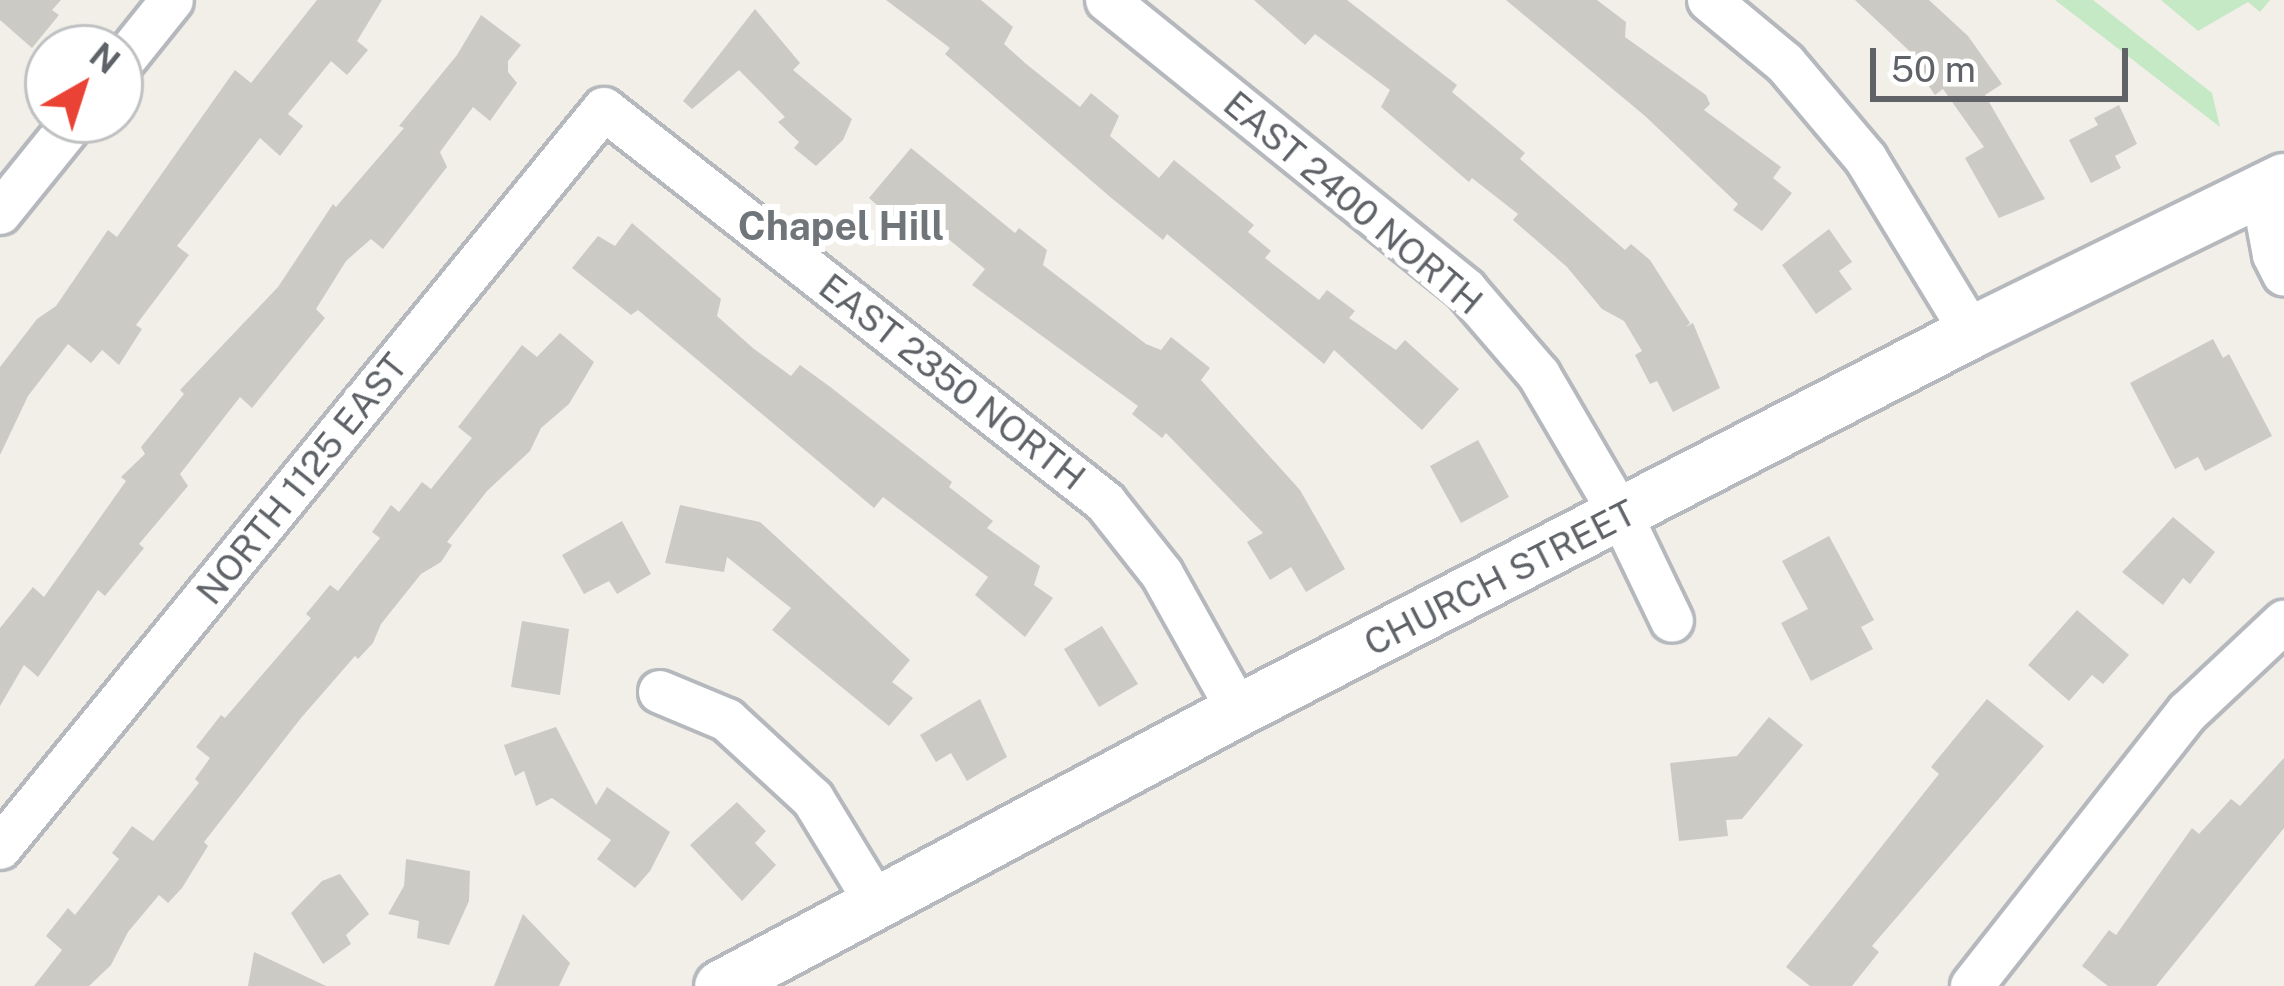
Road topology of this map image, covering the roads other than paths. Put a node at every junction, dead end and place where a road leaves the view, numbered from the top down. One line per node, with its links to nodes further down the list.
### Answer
1 (172, 0): 4 (street)
2 (1107, 0): 11 (street, EAST 2400 NORTH)
3 (1709, 0): 10 (street)
4 (144, 34)
5 (604, 109): 15 (street, EAST 2350 NORTH); 16 (street, NORTH 1125 EAST)
6 (56, 144): 8 (street)
7 (2273, 185): 9 (street); 10 (street, CHURCH STREET)
8 (0, 213)
9 (2284, 275)
10 (1971, 332): 11 (street, CHURCH STREET)
11 (1622, 517): 12 (street, EAST 2400 NORTH); 15 (street, CHURCH STREET)
12 (1672, 621)
13 (2284, 622): 19 (street)
14 (660, 692): 17 (street)
15 (1238, 710): 17 (street, CHURCH STREET)
16 (0, 848)
17 (878, 906): 18 (street, CHURCH STREET)
18 (720, 986)
19 (1972, 986)

